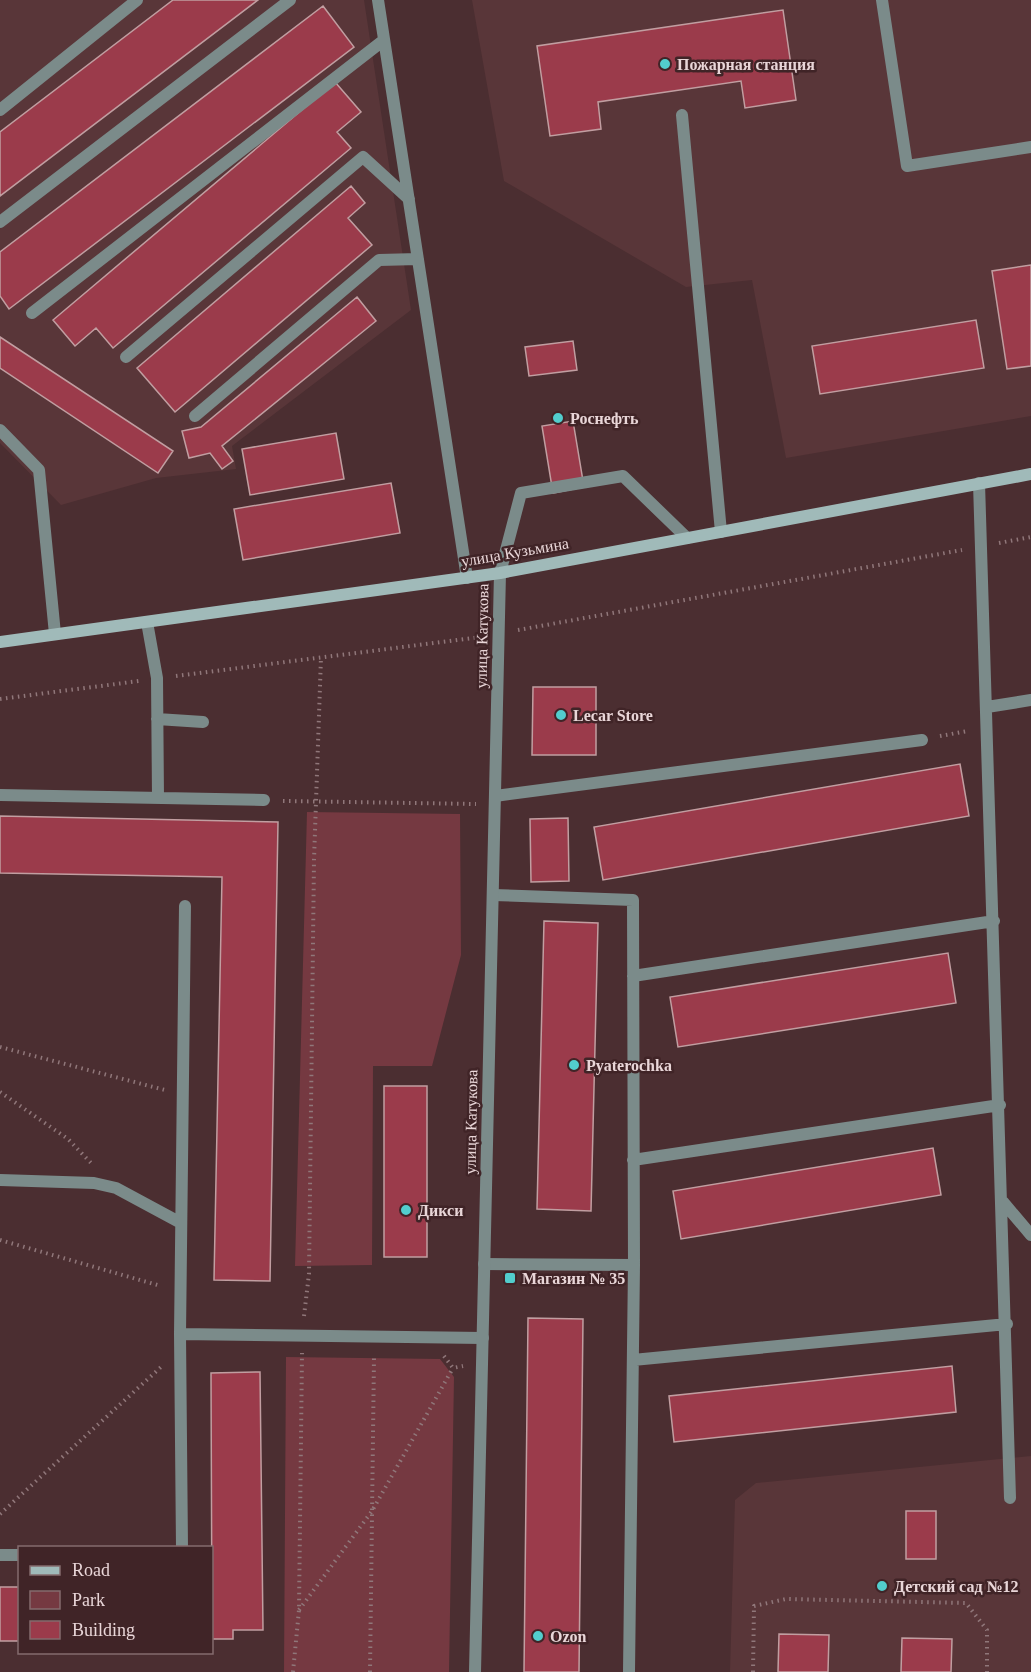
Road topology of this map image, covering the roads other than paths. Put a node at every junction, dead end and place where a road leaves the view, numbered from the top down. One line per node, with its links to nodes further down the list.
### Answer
1 (137, 0): 6 (street)
2 (290, 0): 10 (street)
3 (378, 0): 5 (street)
4 (882, 0): 8 (street)
5 (384, 40): 9 (street); 12 (street)
6 (0, 110)
7 (682, 115): 18 (street)
8 (1031, 147)
9 (409, 199): 11 (street); 13 (street)
10 (0, 222)
11 (418, 259): 14 (street); 21 (street)
12 (32, 313)
13 (126, 357)
14 (195, 416)
15 (0, 430): 23 (street)
16 (1031, 474): 17 (main road, улица Кузьмина)
17 (980, 483): 18 (main road, улица Кузьмина); 26 (street)
18 (721, 532): 19 (main road, улица Кузьмина)
19 (687, 538): 20 (main road, улица Кузьмина); 20 (street, улица Катукова)
20 (500, 573): 21 (main road, улица Кузьмина); 32 (street, улица Катукова)
21 (467, 578): 22 (main road, улица Кузьмина)
22 (147, 622): 23 (main road, улица Кузьмина); 27 (street)
23 (54, 634): 24 (main road, улица Кузьмина)
24 (0, 642)
25 (1031, 700): 26 (street)
26 (987, 707): 36 (street)
27 (157, 719): 28 (street); 31 (street)
28 (204, 722)
29 (922, 740): 32 (street)
30 (0, 795): 31 (street)
31 (158, 798): 33 (street)
32 (495, 799): 34 (street, улица Катукова)
33 (264, 800)
34 (493, 895): 37 (street); 44 (street, улица Катукова)
35 (185, 906): 42 (street)
36 (994, 921): 37 (street); 38 (street)
37 (633, 976): 39 (street)
38 (1000, 1105): 39 (street); 41 (street)
39 (633, 1160): 45 (street)
40 (0, 1180): 42 (street)
41 (1003, 1202): 43 (street); 46 (street)
42 (181, 1223): 47 (street)
43 (1031, 1235)
44 (484, 1264): 45 (street); 48 (street, улица Катукова)
45 (634, 1265): 49 (street)
46 (1007, 1324): 49 (street); 50 (street)
47 (180, 1334): 48 (street); 51 (street)
48 (483, 1338): 54 (street, улица Катукова)
49 (633, 1360): 55 (street)
50 (1010, 1498)
51 (182, 1546)
52 (0, 1555): 53 (street)
53 (18, 1555)
54 (475, 1672)
55 (629, 1672)

